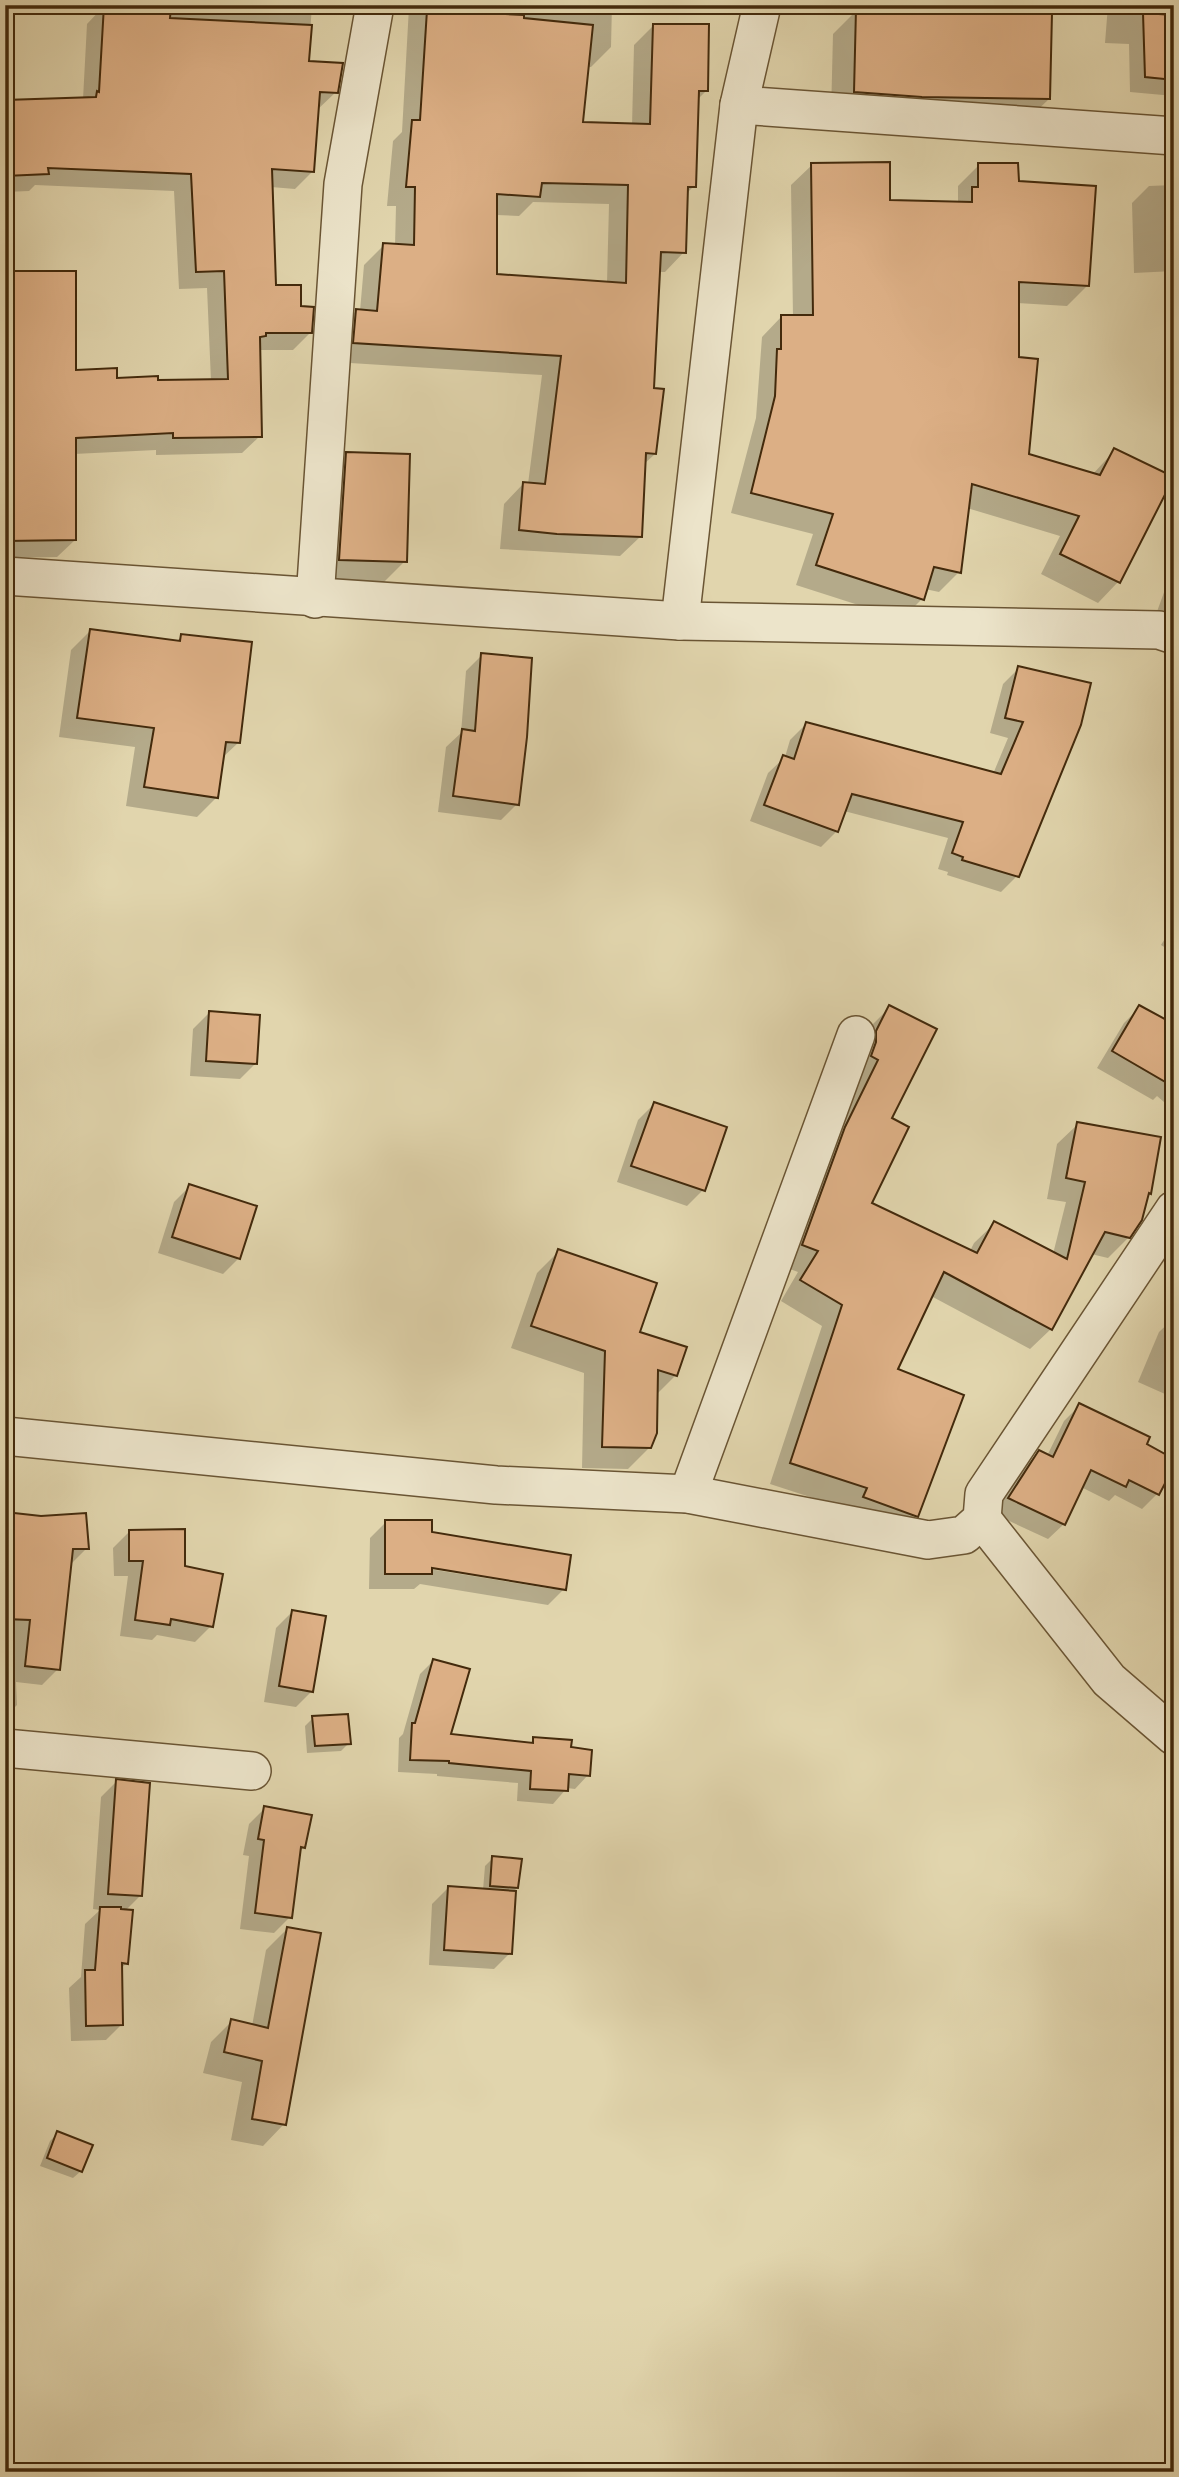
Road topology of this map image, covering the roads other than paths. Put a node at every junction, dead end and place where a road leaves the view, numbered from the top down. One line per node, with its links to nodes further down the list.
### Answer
1 (375, 5): 6 (street)
2 (762, 5): 3 (street)
3 (739, 105): 4 (street); 7 (street)
4 (1174, 136)
5 (5, 576): 6 (street)
6 (315, 598): 7 (street)
7 (680, 621): 8 (street)
8 (1174, 635)
9 (856, 1035): 12 (street)
10 (1174, 1210): 13 (street)
11 (5, 1436): 12 (street)
12 (688, 1494): 13 (street)
13 (982, 1519): 14 (street)
14 (1174, 1736)
15 (5, 1748): 16 (street)
16 (251, 1771)

